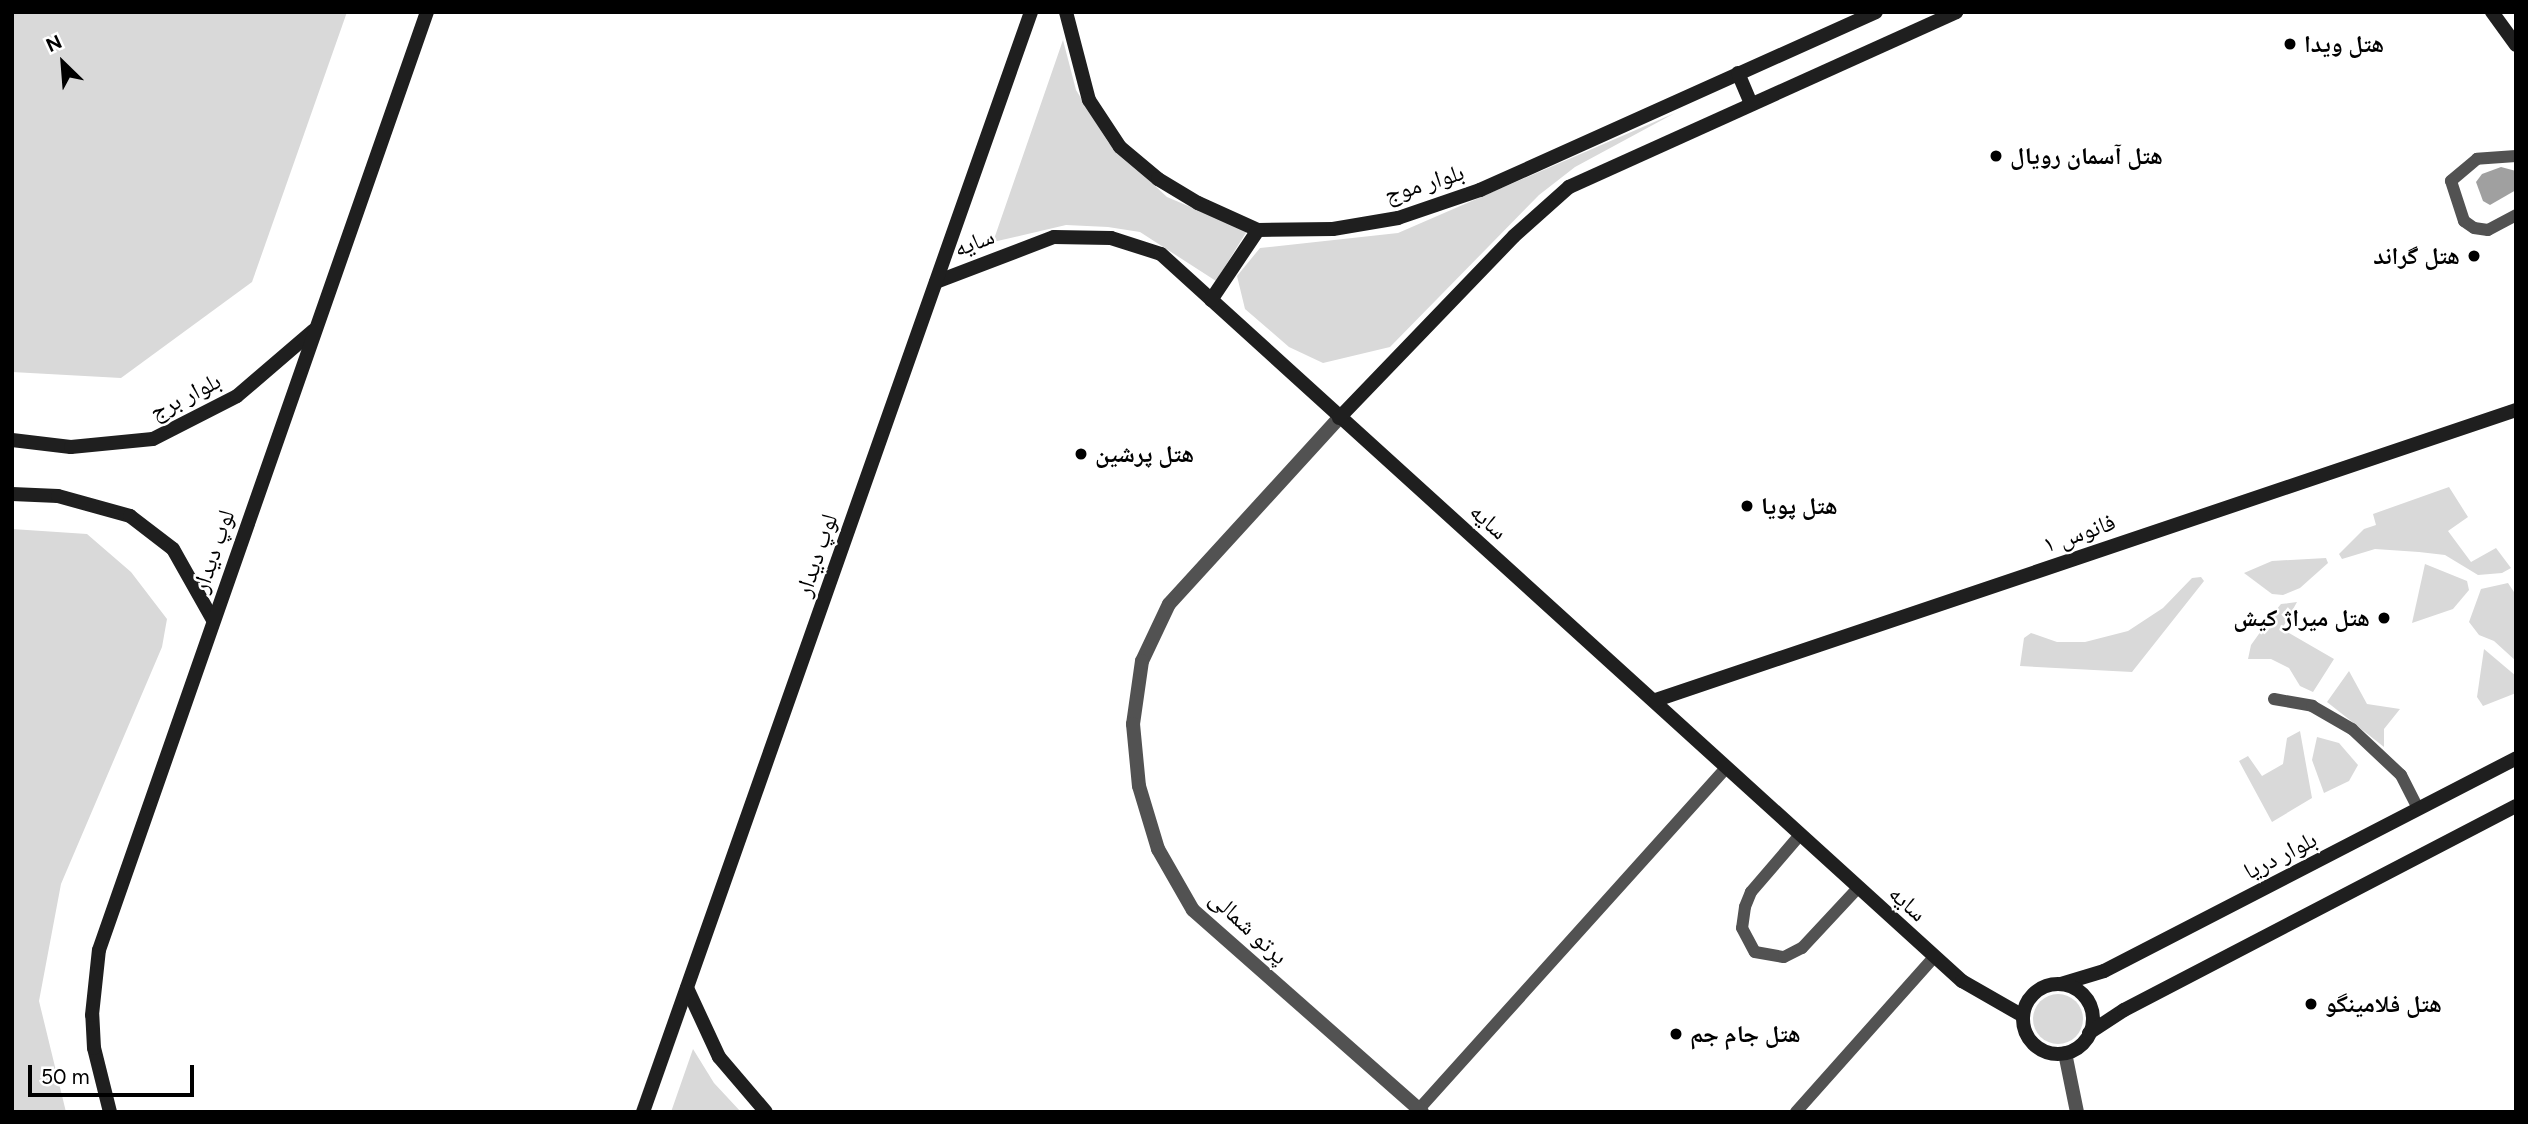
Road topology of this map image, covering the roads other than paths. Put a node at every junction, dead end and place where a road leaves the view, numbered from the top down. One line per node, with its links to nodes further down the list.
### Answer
1 (427, 12): 15 (street, لوپ دیدار)
2 (1031, 12): 13 (street, لوپ دیدار)
3 (1066, 12): 12 (street, بلوار موج)
4 (1876, 12): 8 (street, بلوار موج)
5 (1956, 12): 9 (street)
6 (2492, 12): 7 (street)
7 (2516, 46)
8 (1738, 74): 9 (street); 12 (street, بلوار موج)
9 (1751, 103): 17 (street)
10 (2516, 156): 11 (lane)
11 (2516, 215)
12 (1258, 230): 14 (street)
13 (936, 282): 14 (street, سایه); 31 (street, لوپ دیدار)
14 (1211, 300): 17 (street, سایه)
15 (315, 330): 18 (street, بلوار برج); 20 (street, لوپ دیدار)
16 (2516, 410): 22 (street, فانوس ۱)
17 (1339, 418): 22 (street, سایه); 35 (street, پرتو شمالی)
18 (12, 440)
19 (12, 494): 20 (street)
20 (213, 620): 36 (street, لوپ دیدار)
21 (2274, 699): 25 (lane)
22 (1656, 700): 24 (street, سایه)
23 (2516, 758): 25 (street, بلوار دریا)
24 (1724, 770): 27 (street, سایه); 35 (lane)
25 (2418, 808): 30 (street, بلوار دریا)
26 (2512, 811): 33 (street)
27 (1799, 836): 28 (street, سایه); 28 (lane)
28 (1858, 888): 29 (street, سایه)
29 (1934, 957): 32 (street, سایه); 39 (lane)
30 (2061, 985): 32 (street); 33 (street)
31 (687, 988): 37 (street, لوپ دیدار); 38 (street)
32 (2023, 1016): 34 (street)
33 (2090, 1033): 34 (street)
34 (2065, 1053): 40 (street)
35 (1420, 1111)
36 (110, 1112)
37 (643, 1112)
38 (766, 1112)
39 (1796, 1112)
40 (2077, 1112)

